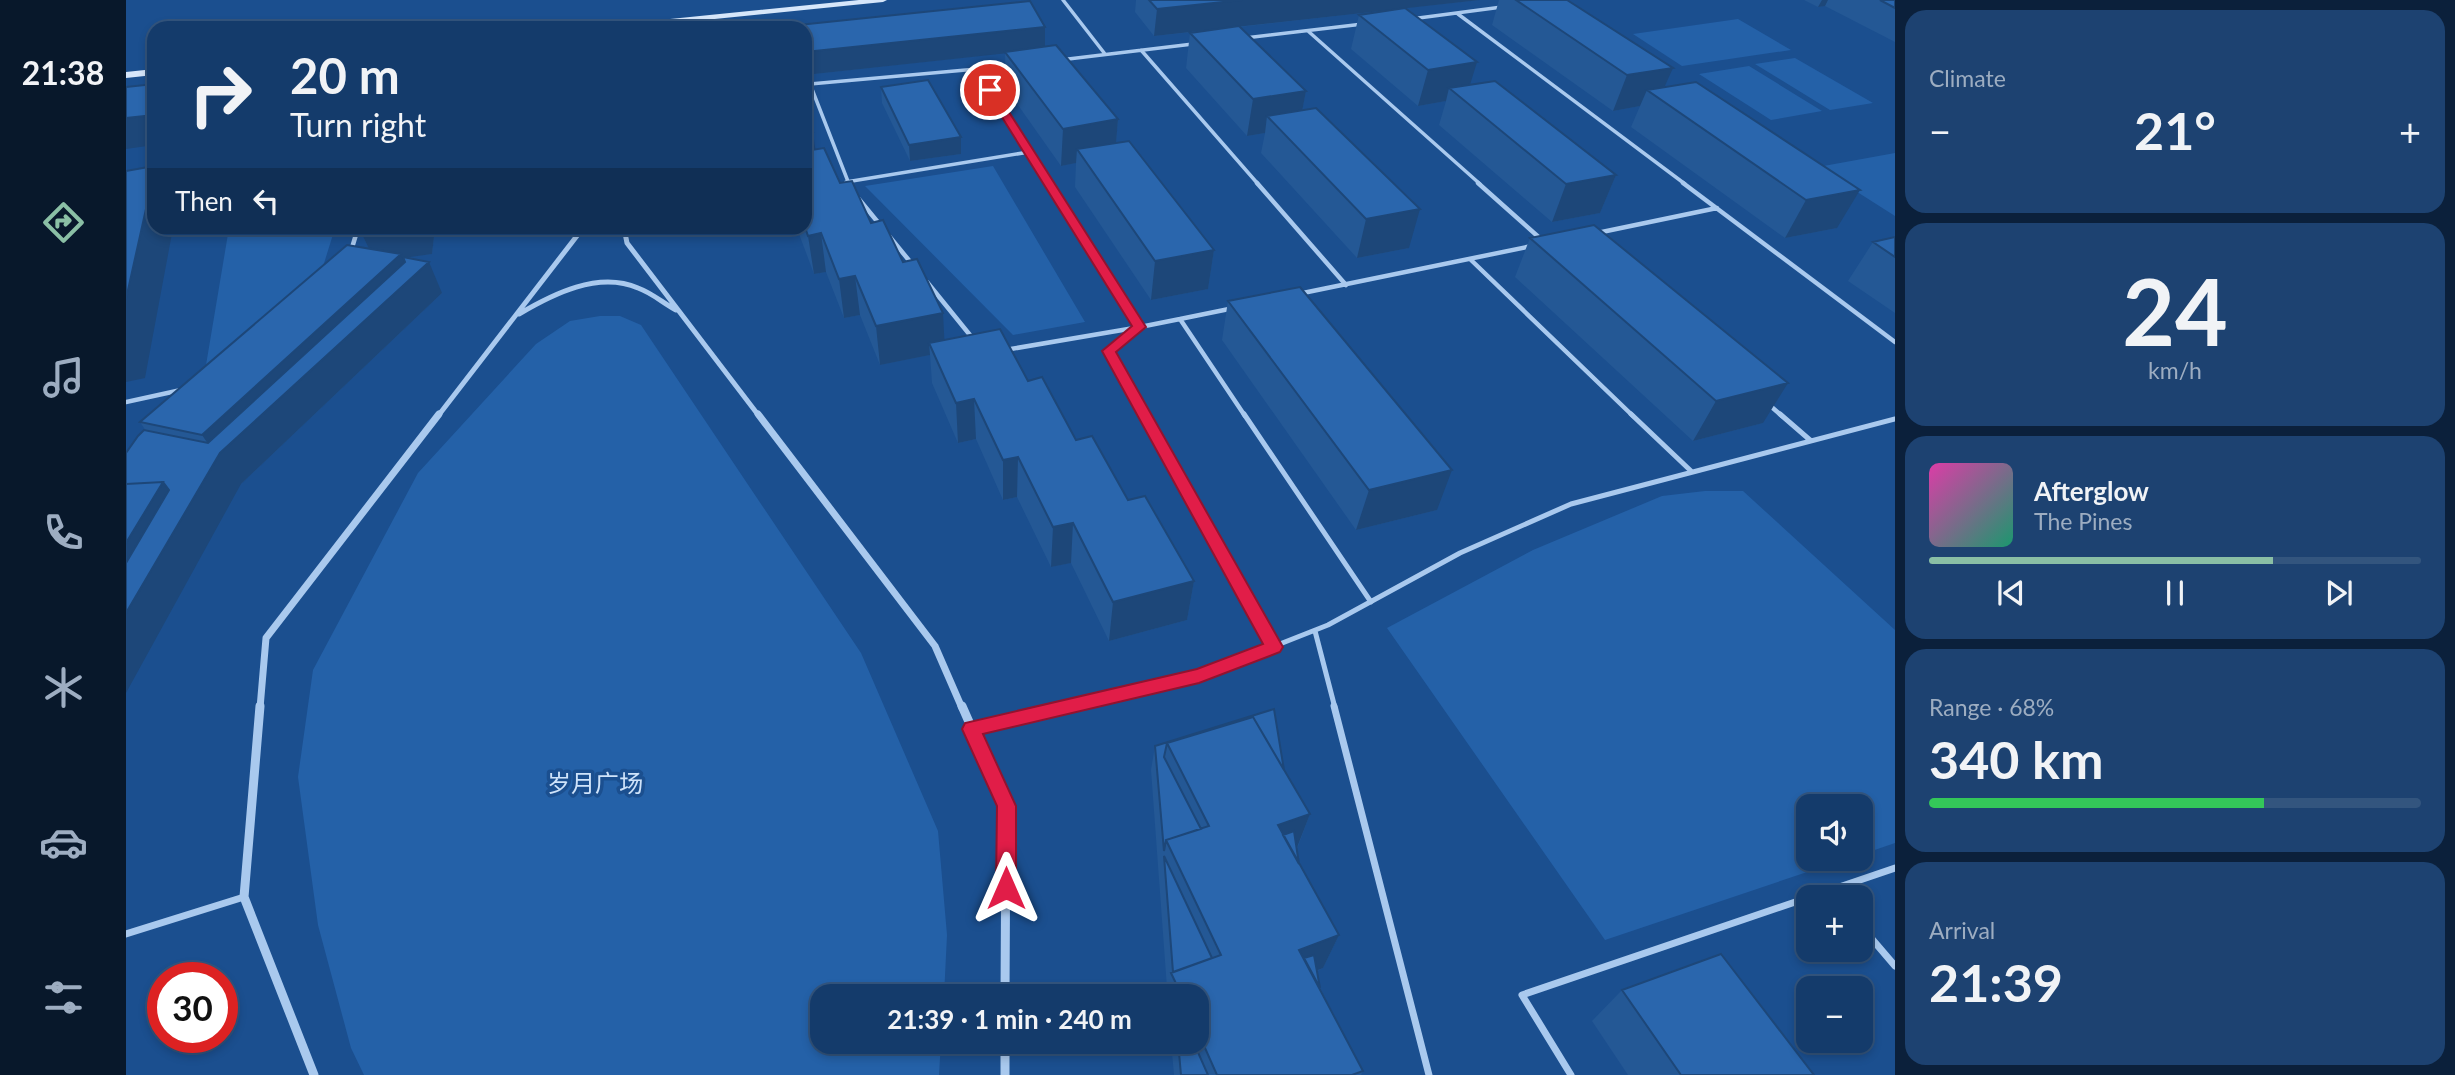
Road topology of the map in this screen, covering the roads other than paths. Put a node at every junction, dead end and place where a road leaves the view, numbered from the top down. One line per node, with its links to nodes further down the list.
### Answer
1 (883, 0): 6 (main road)
2 (1063, 0): 12 (lane)
3 (1510, 6): 4 (lane)
4 (1457, 13): 5 (lane); 22 (lane)
5 (1403, 20)
6 (672, 21)
7 (1376, 23): 8 (lane)
8 (1308, 31): 9 (lane); 27 (lane)
9 (1244, 38)
10 (1206, 43): 11 (lane)
11 (1141, 50): 12 (lane); 31 (lane)
12 (1105, 54): 13 (lane)
13 (1054, 60)
14 (1016, 65): 15 (lane)
15 (977, 69): 18 (lane); 20 (lane)
16 (147, 73): 17 (main road)
17 (126, 75)
18 (812, 84)
19 (812, 90): 21 (lane)
20 (1029, 152): 21 (lane); 37 (lane)
21 (845, 182): 29 (lane)
22 (1717, 208): 26 (lane); 38 (lane)
23 (356, 235): 28 (lane)
24 (578, 235): 35 (street)
25 (625, 235): 34 (street)
26 (1585, 235)
27 (1470, 259): 31 (lane); 46 (lane)
28 (348, 261)
29 (915, 268)
30 (924, 279): 39 (lane)
31 (1346, 285): 32 (lane)
32 (1295, 295)
33 (1244, 306): 36 (lane)
34 (680, 312): 35 (street); 50 (street)
35 (513, 318): 53 (street)
36 (1180, 319): 37 (lane); 47 (lane)
37 (1140, 327): 40 (lane); 49 (lane)
38 (1895, 342)
39 (977, 343)
40 (998, 352)
41 (194, 387): 43 (lane)
42 (1758, 396): 45 (lane)
43 (126, 402)
44 (1895, 419): 45 (lane)
45 (1810, 440): 46 (lane)
46 (1691, 471): 47 (lane)
47 (1371, 602): 48 (lane)
48 (1315, 631): 49 (lane); 62 (lane)
49 (1274, 647): 50 (lane)
50 (971, 729): 58 (street)
51 (1895, 868): 52 (lane)
52 (1845, 885)
53 (244, 897): 55 (lane); 60 (street)
54 (1796, 902): 63 (lane)
55 (126, 934)
56 (1873, 940): 57 (lane)
57 (1895, 966)
58 (1005, 984)
59 (1005, 1054): 61 (street)
60 (314, 1075)
61 (1005, 1075)
62 (1429, 1075)
63 (1571, 1075)

